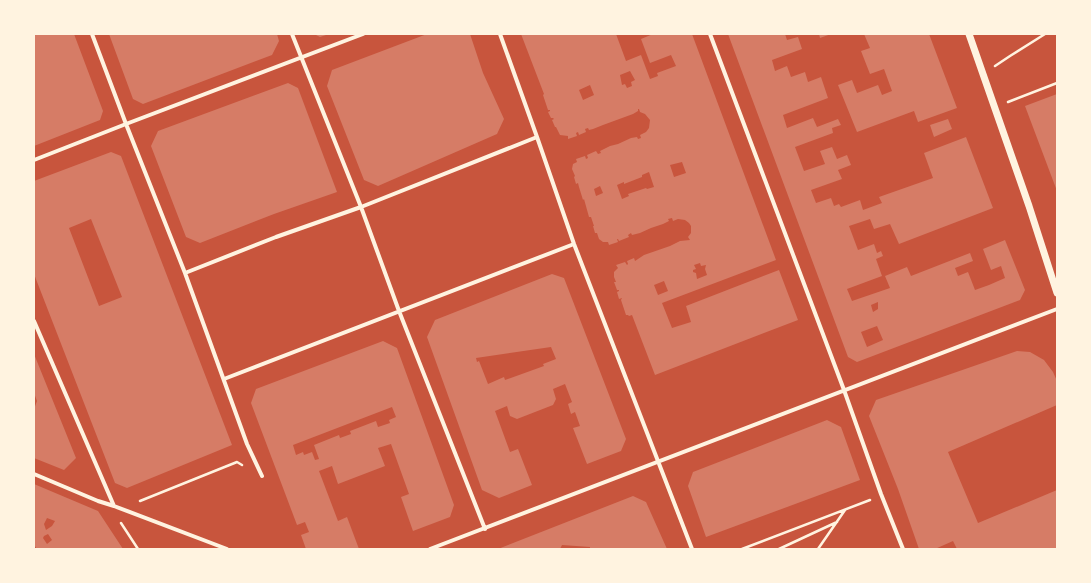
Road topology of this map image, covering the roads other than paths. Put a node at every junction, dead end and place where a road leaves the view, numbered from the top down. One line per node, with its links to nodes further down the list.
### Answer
1 (92, 34): 8 (street)
2 (292, 34): 7 (street)
3 (363, 34): 7 (street)
4 (500, 34): 9 (street)
5 (710, 34): 19 (street)
6 (969, 34): 14 (street)
7 (301, 57): 8 (street); 11 (street)
8 (126, 124): 10 (street); 13 (street)
9 (538, 137): 11 (street); 12 (street)
10 (34, 160)
11 (361, 207): 13 (street); 16 (street)
12 (574, 244): 16 (street); 20 (street)
13 (185, 274): 18 (street)
14 (1057, 293)
15 (1057, 309): 19 (street)
16 (399, 311): 18 (street); 24 (street)
17 (34, 321): 23 (street)
18 (224, 379): 22 (street)
19 (844, 390): 20 (street); 28 (street)
20 (658, 462): 24 (street); 27 (street)
21 (34, 474): 23 (street)
22 (262, 476)
23 (114, 506): 25 (street)
24 (484, 529): 26 (street)
25 (227, 549)
26 (430, 549)
27 (692, 549)
28 (903, 549)

